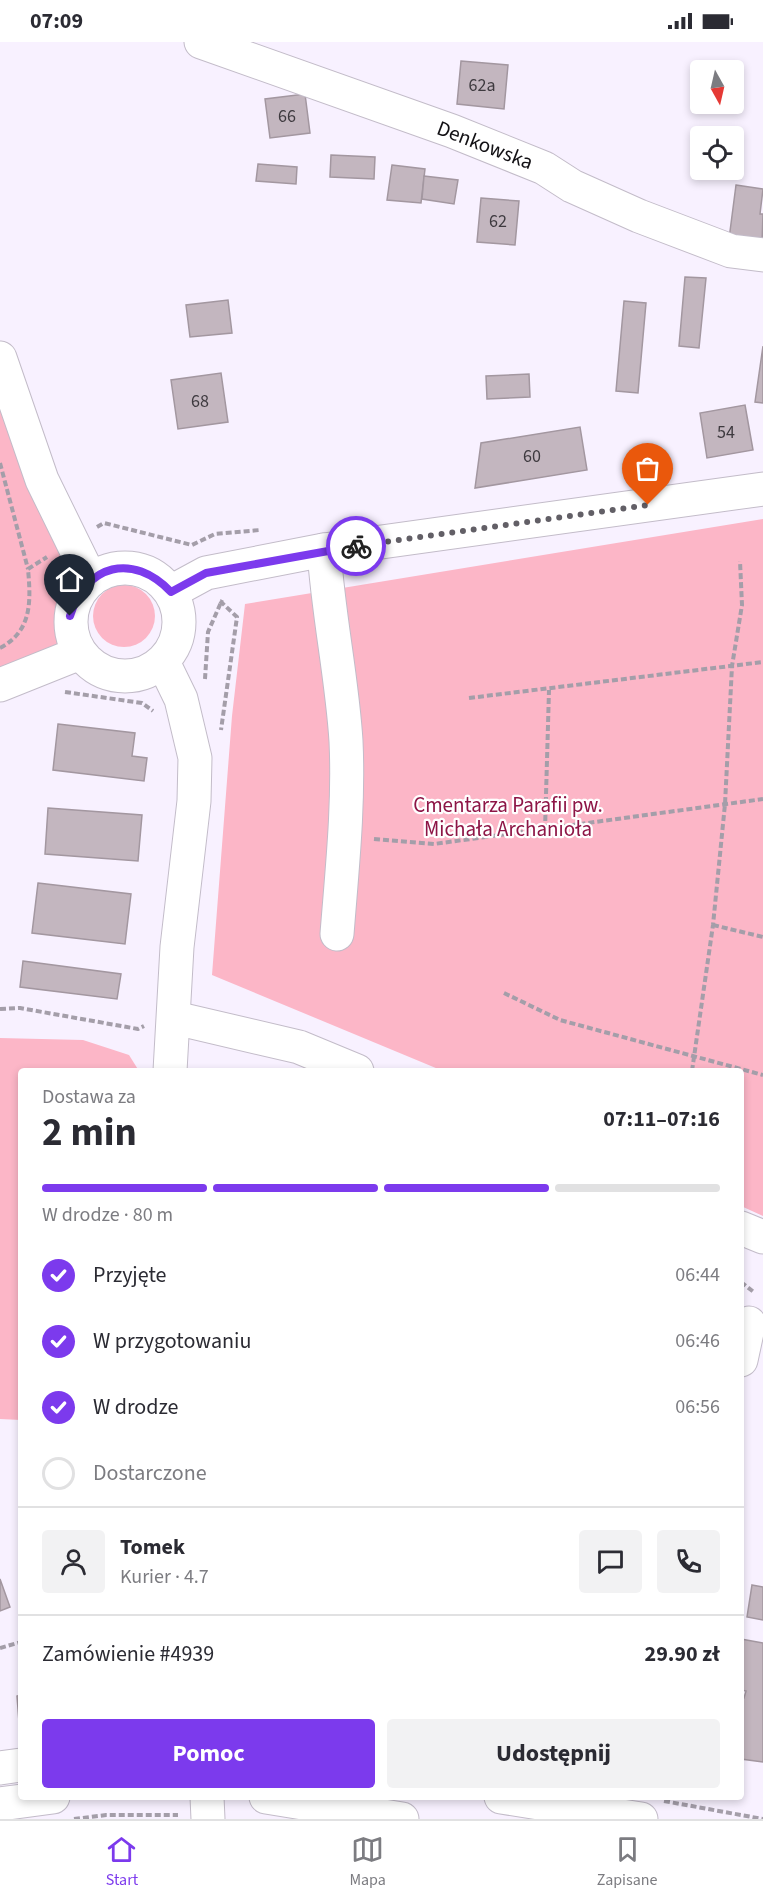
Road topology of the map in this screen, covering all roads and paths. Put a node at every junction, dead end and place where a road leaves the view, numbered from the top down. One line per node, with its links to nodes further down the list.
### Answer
1 (201, 42): 2 (street, Denkowska)
2 (763, 255)
3 (0, 358): 9 (street)
4 (0, 462): 8 (path)
5 (763, 489): 6 (street)
6 (324, 550): 10 (street); 23 (street)
7 (740, 561): 15 (path)
8 (28, 569)
9 (91, 580): 10 (street); 12 (street)
10 (171, 592): 13 (street)
11 (220, 601): 19 (path)
12 (80, 653): 13 (street); 16 (street)
13 (164, 662): 29 (street)
14 (763, 662): 15 (path)
15 (732, 666): 17 (path); 21 (path)
16 (0, 685)
17 (549, 690): 18 (path); 22 (path)
18 (470, 698)
19 (221, 734)
20 (763, 799): 21 (path)
21 (725, 804): 22 (path); 24 (path)
22 (545, 830): 23 (path)
23 (345, 836): 25 (street)
24 (712, 925): 26 (path); 31 (path)
25 (337, 934)
26 (763, 937)
27 (504, 993): 31 (path)
28 (0, 1010): 30 (path)
29 (175, 1018): 32 (street); 33 (street)
30 (138, 1029)
31 (694, 1055): 34 (path); 35 (path)
32 (170, 1068)
33 (350, 1068)
34 (692, 1068)
35 (739, 1068)
36 (744, 1069): 37 (path)
37 (763, 1075)
38 (744, 1229): 39 (street)
39 (763, 1237)
40 (748, 1323): 41 (street)
41 (744, 1344)
42 (18, 1643): 43 (path)
43 (0, 1648)
44 (18, 1766): 45 (street)
45 (0, 1768)
46 (30, 1800): 49 (street)
47 (285, 1800): 50 (street)
48 (511, 1800): 53 (street)
49 (0, 1804)
50 (334, 1808): 55 (street)
51 (647, 1808): 53 (street); 56 (path)
52 (207, 1810): 54 (path)
53 (556, 1813)
54 (74, 1819)
55 (402, 1819)
56 (763, 1819)

